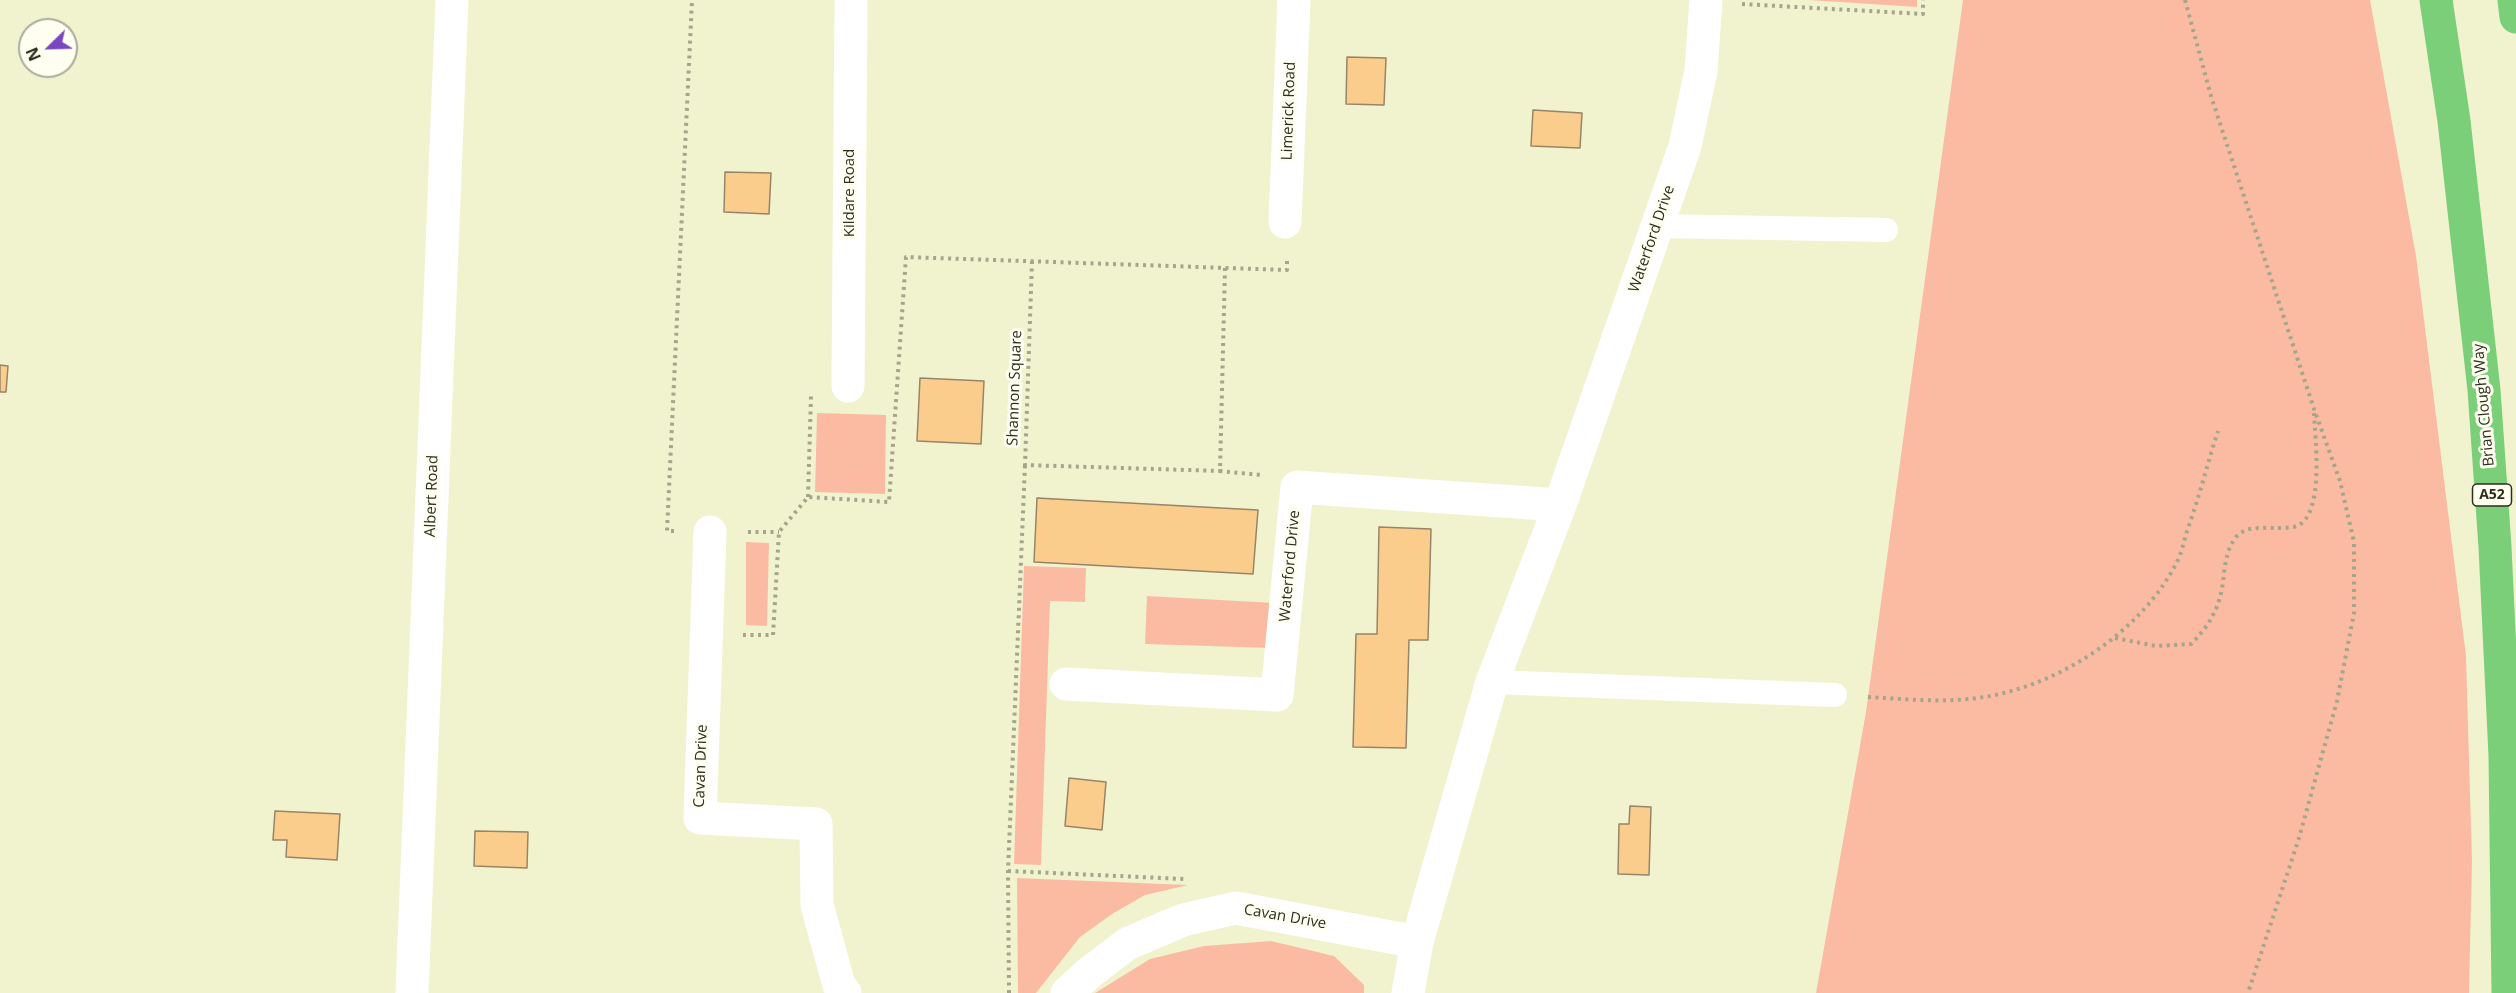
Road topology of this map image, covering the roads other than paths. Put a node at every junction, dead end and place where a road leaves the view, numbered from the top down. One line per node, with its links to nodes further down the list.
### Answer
1 (452, 0): 18 (street, Albert Road)
2 (851, 0): 11 (street, Kildare Road)
3 (1294, 0): 8 (street, Limerick Road)
4 (2436, 0): 22 (highway, Brian Clough Way / A52)
5 (2514, 0): 7 (highway)
6 (1706, 1): 9 (street, Waterford Drive)
7 (2516, 17)
8 (1285, 222)
9 (1657, 225): 10 (lane); 12 (street, Waterford Drive)
10 (1887, 230)
11 (848, 386)
12 (1560, 505): 14 (street, Waterford Drive); 15 (street, Waterford Drive)
13 (710, 532): 19 (street, Cavan Drive)
14 (1491, 682): 16 (lane); 17 (street, Waterford Drive)
15 (1066, 684)
16 (1835, 695)
17 (1417, 942): 20 (street, Cavan Drive); 21 (street, Waterford Drive)
18 (412, 993)
19 (845, 993)
20 (1067, 993)
21 (1408, 993)
22 (2508, 993)

